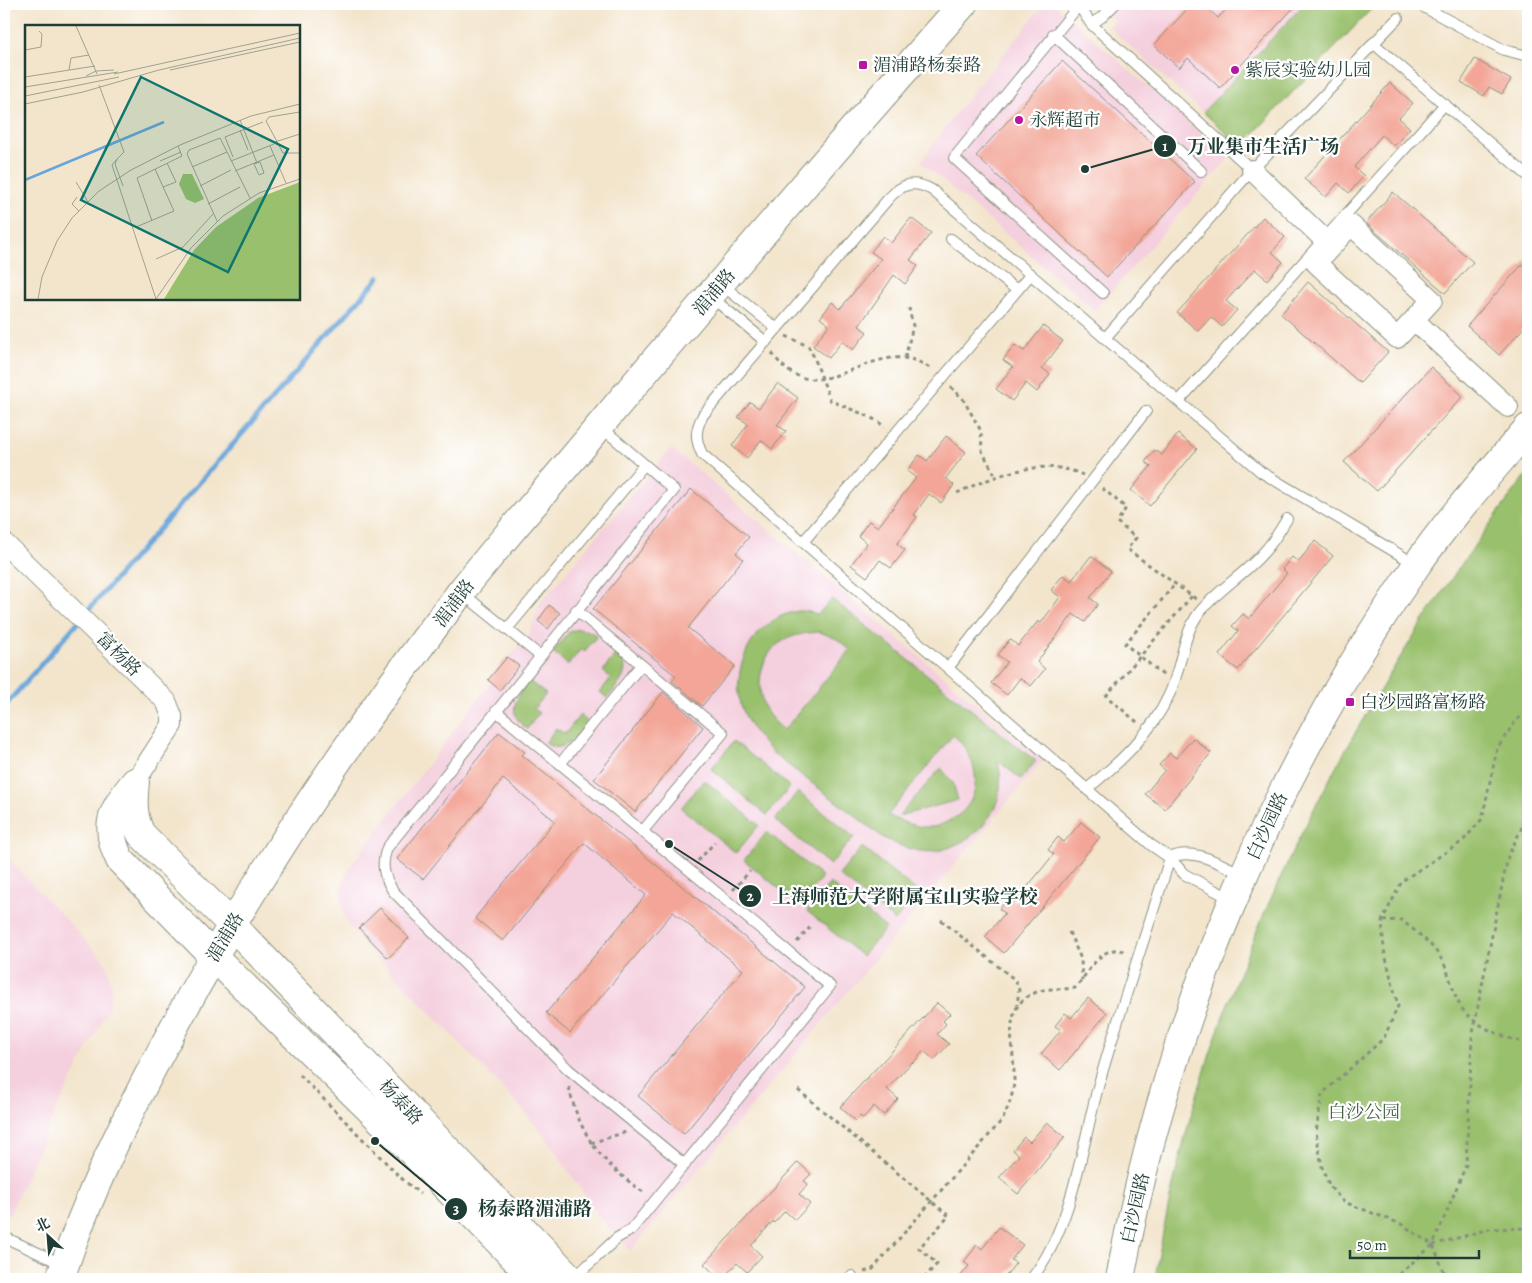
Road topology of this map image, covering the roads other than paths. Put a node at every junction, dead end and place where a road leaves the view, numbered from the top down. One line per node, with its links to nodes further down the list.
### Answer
1 (963, 4): 17 (street, 湄浦路)
2 (1079, 4): 6 (lane); 7 (lane)
3 (1115, 4): 6 (lane)
4 (1418, 4): 9 (lane)
5 (1398, 18): 8 (lane)
6 (1091, 24): 11 (lane)
7 (1053, 34): 12 (lane); 19 (lane)
8 (1373, 43): 10 (lane); 11 (lane)
9 (1528, 56)
10 (1445, 104): 13 (lane); 15 (lane)
11 (1252, 170): 15 (street); 22 (lane)
12 (1201, 171)
13 (1528, 176)
14 (951, 239): 18 (lane)
15 (1328, 243): 20 (street); 20 (street); 24 (lane)
16 (1031, 274): 18 (lane); 21 (lane); 22 (lane)
17 (715, 290): 21 (lane); 23 (lane); 27 (street, 湄浦路)
18 (1017, 290): 31 (lane)
19 (1103, 293)
20 (1414, 320): 25 (street)
21 (775, 330): 23 (lane)
22 (1106, 337): 24 (lane)
23 (766, 342): 31 (lane)
24 (1179, 401): 33 (lane)
25 (1508, 407)
26 (1146, 411): 39 (lane)
27 (600, 426): 29 (lane); 34 (street, 湄浦路)
28 (1528, 428): 33 (street, 白沙园路)
29 (644, 466): 35 (lane); 36 (lane)
30 (1287, 518): 43 (lane)
31 (804, 542): 39 (lane)
32 (4, 543): 42 (street, 富杨路)
33 (1417, 564): 46 (street, 白沙园路)
34 (461, 592): 36 (lane); 48 (street, 湄浦路)
35 (576, 610): 37 (lane); 38 (lane)
36 (507, 629): 37 (lane)
37 (539, 655): 40 (lane)
38 (641, 665): 41 (lane); 44 (lane)
39 (948, 668): 43 (lane)
40 (496, 711): 41 (lane); 50 (lane)
41 (560, 764): 44 (lane)
42 (135, 782): 48 (street, 杨泰路); 49 (street, 杨泰路)
43 (1087, 789): 45 (lane)
44 (642, 832): 50 (lane)
45 (1170, 858): 46 (lane); 47 (lane); 55 (lane)
46 (1244, 874): 47 (street, 白沙园路)
47 (1233, 900): 56 (street, 白沙园路)
48 (232, 925): 49 (street, 湄浦路); 54 (street, 杨泰路)
49 (213, 956): 52 (street, 湄浦路); 53 (street, 杨泰路)
50 (684, 1165): 54 (lane)
51 (4, 1237): 52 (lane)
52 (62, 1272)
53 (536, 1279)
54 (572, 1279)
55 (1031, 1279)
56 (1120, 1279)

